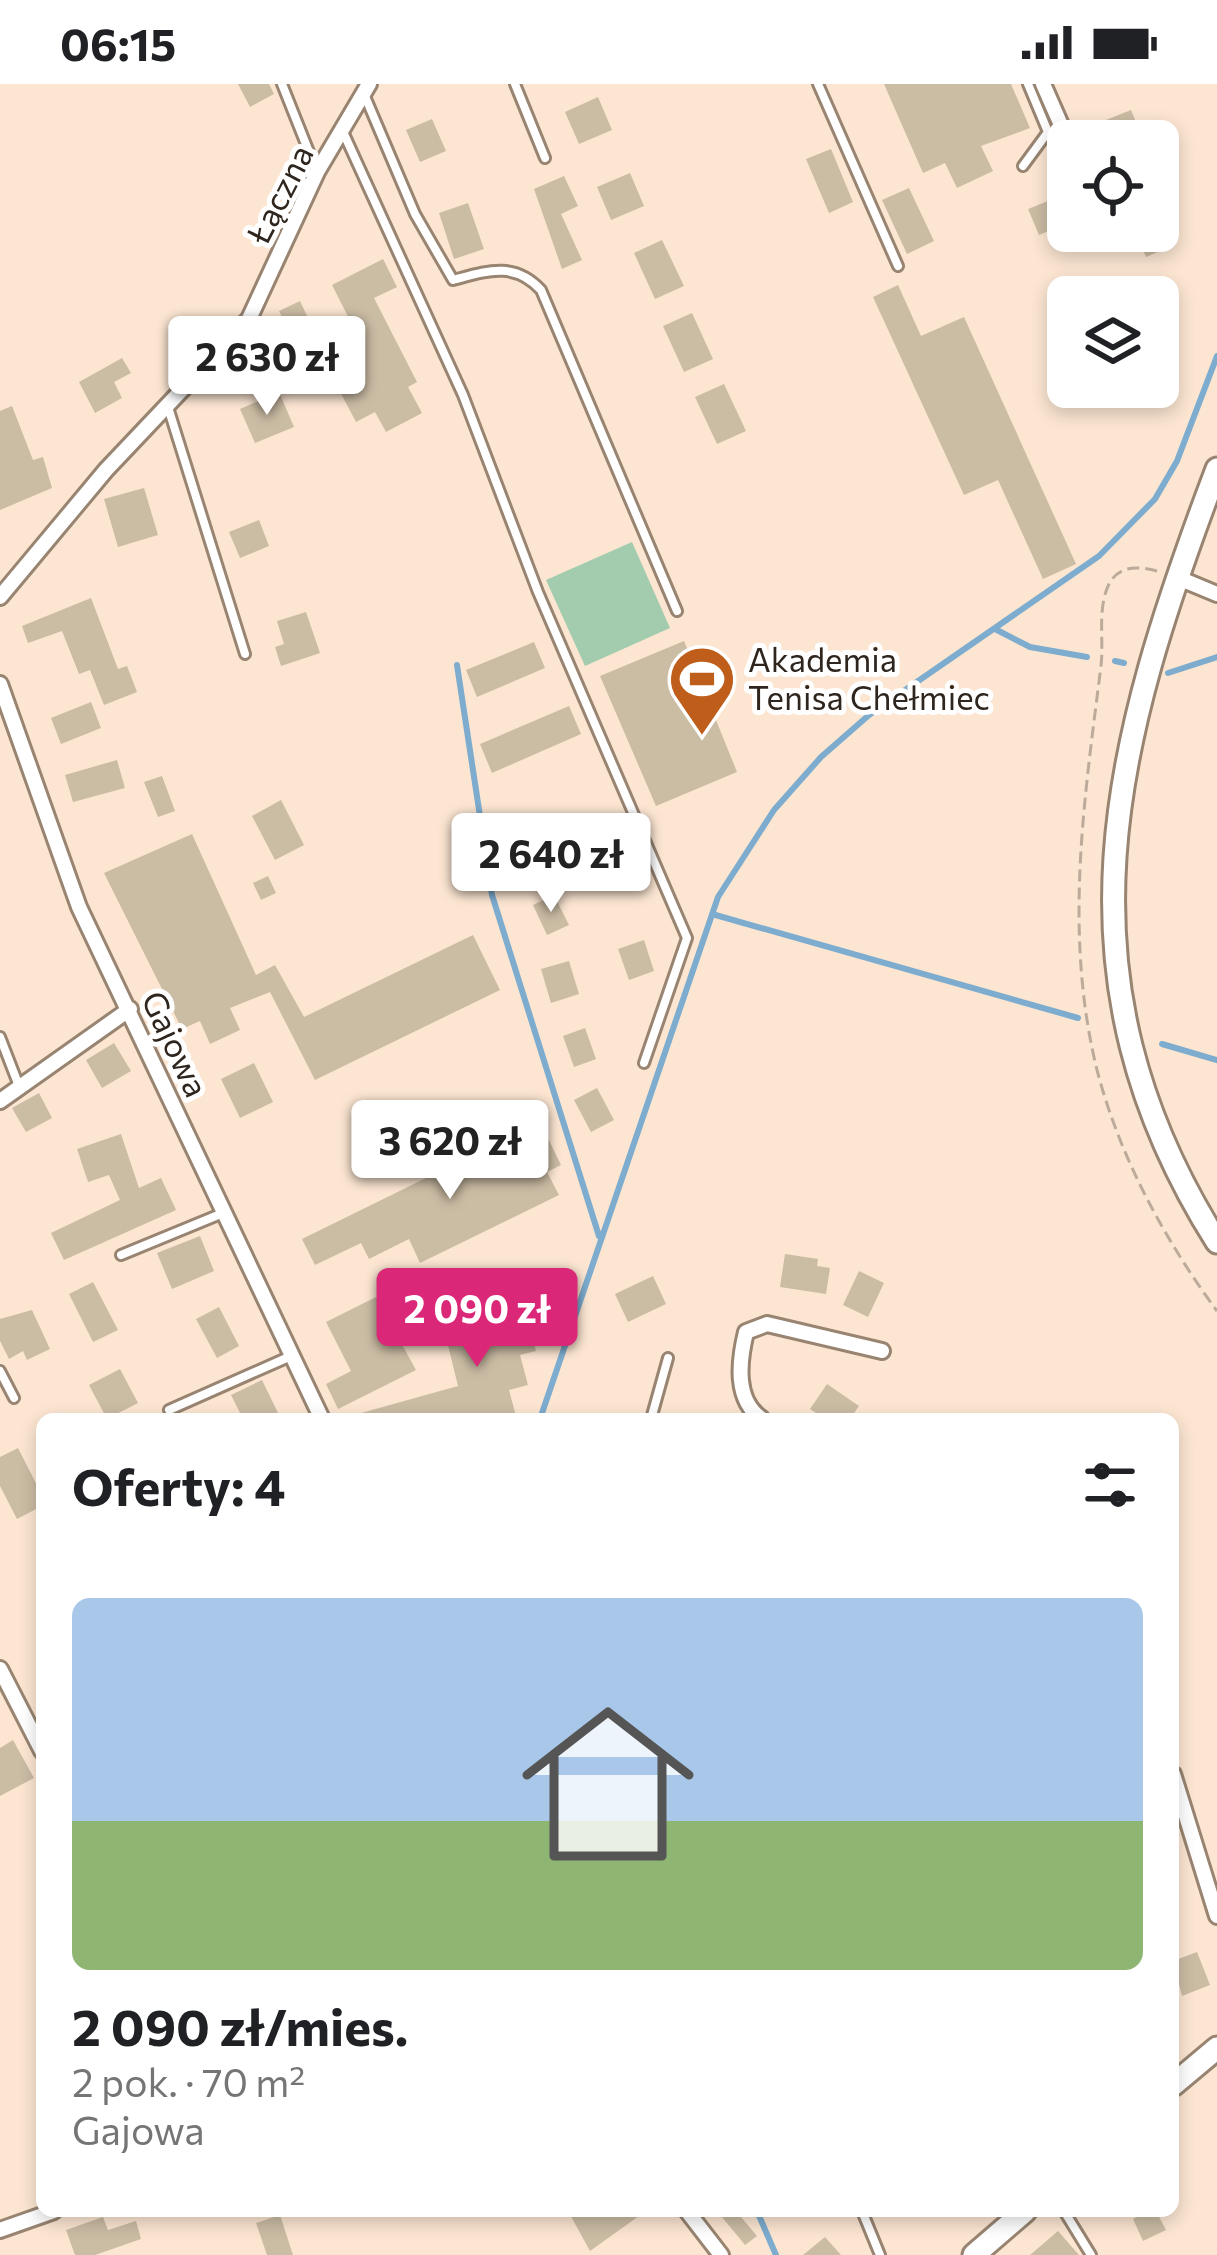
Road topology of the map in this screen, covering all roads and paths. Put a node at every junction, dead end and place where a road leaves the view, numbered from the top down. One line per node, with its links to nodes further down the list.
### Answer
1 (282, 84): 11 (lane)
2 (515, 84): 9 (lane)
3 (818, 84): 12 (lane)
4 (1028, 84): 10 (lane)
5 (1043, 84): 7 (street)
6 (366, 88): 8 (street, Łączna); 18 (lane)
7 (1059, 120)
8 (344, 134): 11 (street, Łączna); 23 (lane)
9 (545, 158)
10 (1023, 166)
11 (317, 172): 13 (street, Łączna)
12 (898, 266)
13 (166, 404): 17 (street, Łączna); 19 (lane)
14 (1217, 469): 15 (main road)
15 (1176, 577): 16 (street); 27 (main road)
16 (1217, 594)
17 (0, 597)
18 (677, 611)
19 (245, 654)
20 (0, 684): 21 (street, Gajowa)
21 (130, 1009): 24 (street); 26 (street, Gajowa)
22 (0, 1037): 24 (lane)
23 (644, 1063)
24 (20, 1090): 25 (street)
25 (0, 1101)
26 (223, 1213): 28 (lane); 30 (street, Gajowa)
27 (1217, 1242)
28 (121, 1255)
29 (882, 1351): 37 (street)
30 (291, 1356): 34 (lane); 35 (street, Gajowa)
31 (668, 1358): 36 (lane)
32 (0, 1371): 33 (lane)
33 (14, 1398)
34 (169, 1410)
35 (319, 1413)
36 (653, 1413)
37 (754, 1413)
38 (0, 1669): 39 (street)
39 (36, 1739)
40 (1179, 1793): 41 (street)
41 (1217, 1916)
42 (1217, 2048): 43 (main road)
43 (1179, 2080)
44 (37, 2217): 49 (street)
45 (692, 2217): 50 (street)
46 (864, 2217): 51 (lane)
47 (1018, 2217): 52 (main road)
48 (1068, 2217): 53 (lane)
49 (0, 2230)
50 (721, 2255)
51 (880, 2255)
52 (974, 2255)
53 (1091, 2255)

